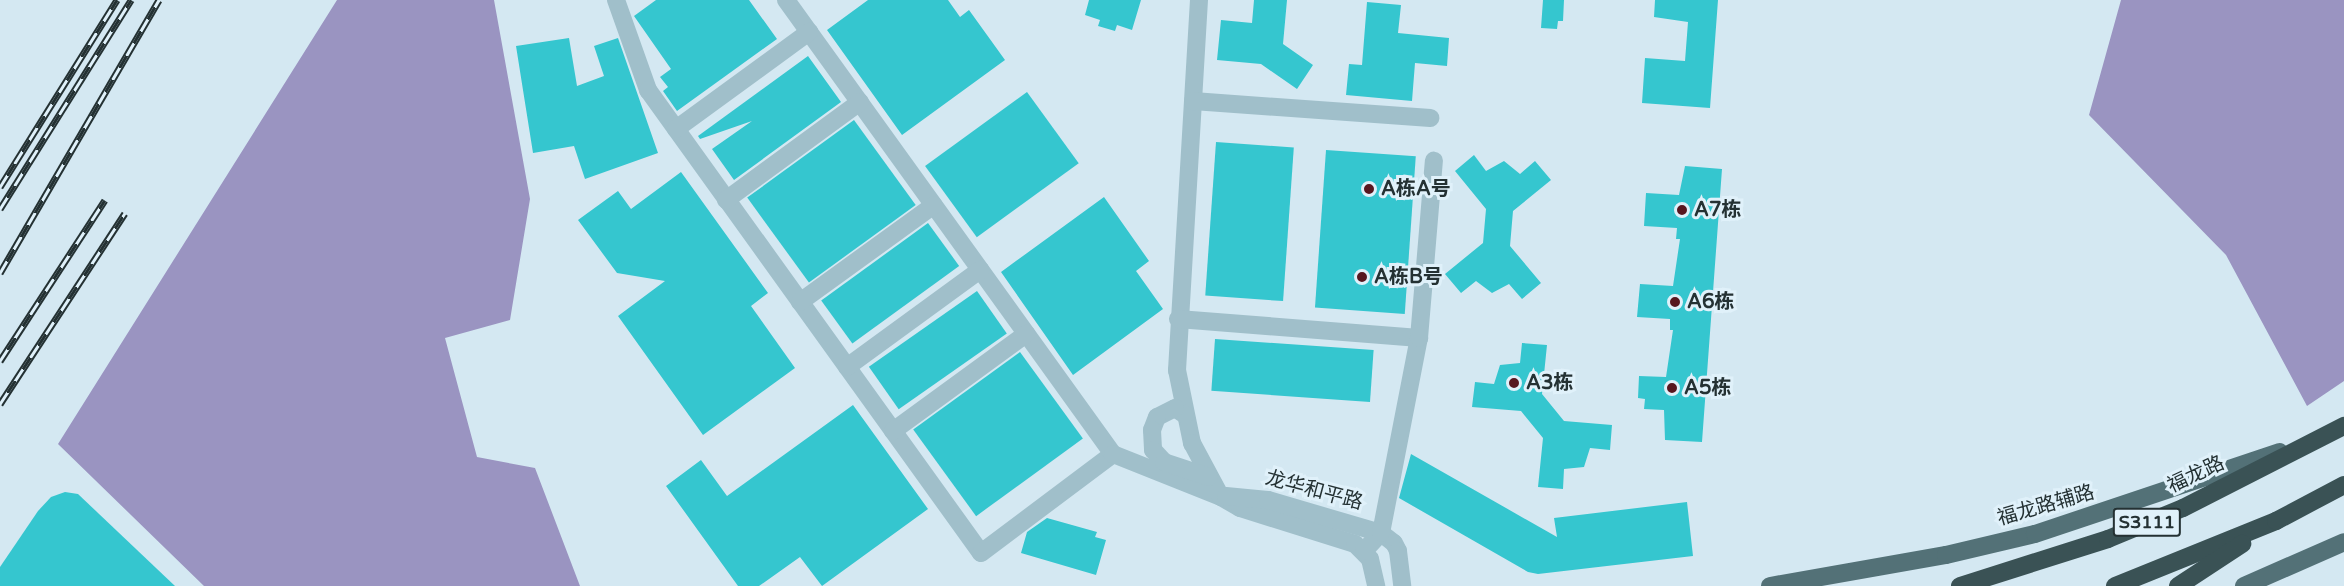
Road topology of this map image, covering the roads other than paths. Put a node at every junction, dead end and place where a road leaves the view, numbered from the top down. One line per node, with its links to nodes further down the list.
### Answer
1 (616, 0): 8 (street)
2 (786, 0): 4 (street)
3 (1199, 0): 5 (street)
4 (809, 32): 6 (street); 8 (street)
5 (1193, 101): 7 (street); 14 (street)
6 (860, 102): 10 (street); 11 (street)
7 (1430, 118)
8 (676, 129): 10 (street)
9 (1434, 161): 16 (street)
10 (726, 200): 13 (street)
11 (934, 205): 12 (street); 13 (street)
12 (980, 270): 15 (street); 17 (street)
13 (800, 302): 17 (street)
14 (1178, 319): 16 (street); 18 (street)
15 (1026, 334): 20 (street); 22 (street)
16 (1419, 338): 27 (street)
17 (846, 367): 20 (street)
18 (1185, 415): 23 (street); 23 (street)
19 (2344, 426): 21 (highway, 福龙路 / S3111)
20 (893, 431): 22 (street)
21 (2326, 437): 32 (main road, 福龙路辅路); 33 (highway, 福龙路 / S3111)
22 (1113, 454): 25 (street)
23 (1209, 477): 25 (street)
24 (2344, 485): 26 (highway, S3111)
25 (1221, 496): 27 (street, 龙华和平路); 29 (street, 龙华和平路)
26 (2276, 521): 34 (highway, S3111); 35 (highway)
27 (1381, 533): 29 (street); 31 (street, 龙华和平路)
28 (2344, 542): 36 (main road)
29 (1364, 551): 30 (street)
30 (1376, 586)
31 (1402, 586)
32 (1770, 586)
33 (1960, 586)
34 (2115, 586)
35 (2178, 586)
36 (2244, 586)

